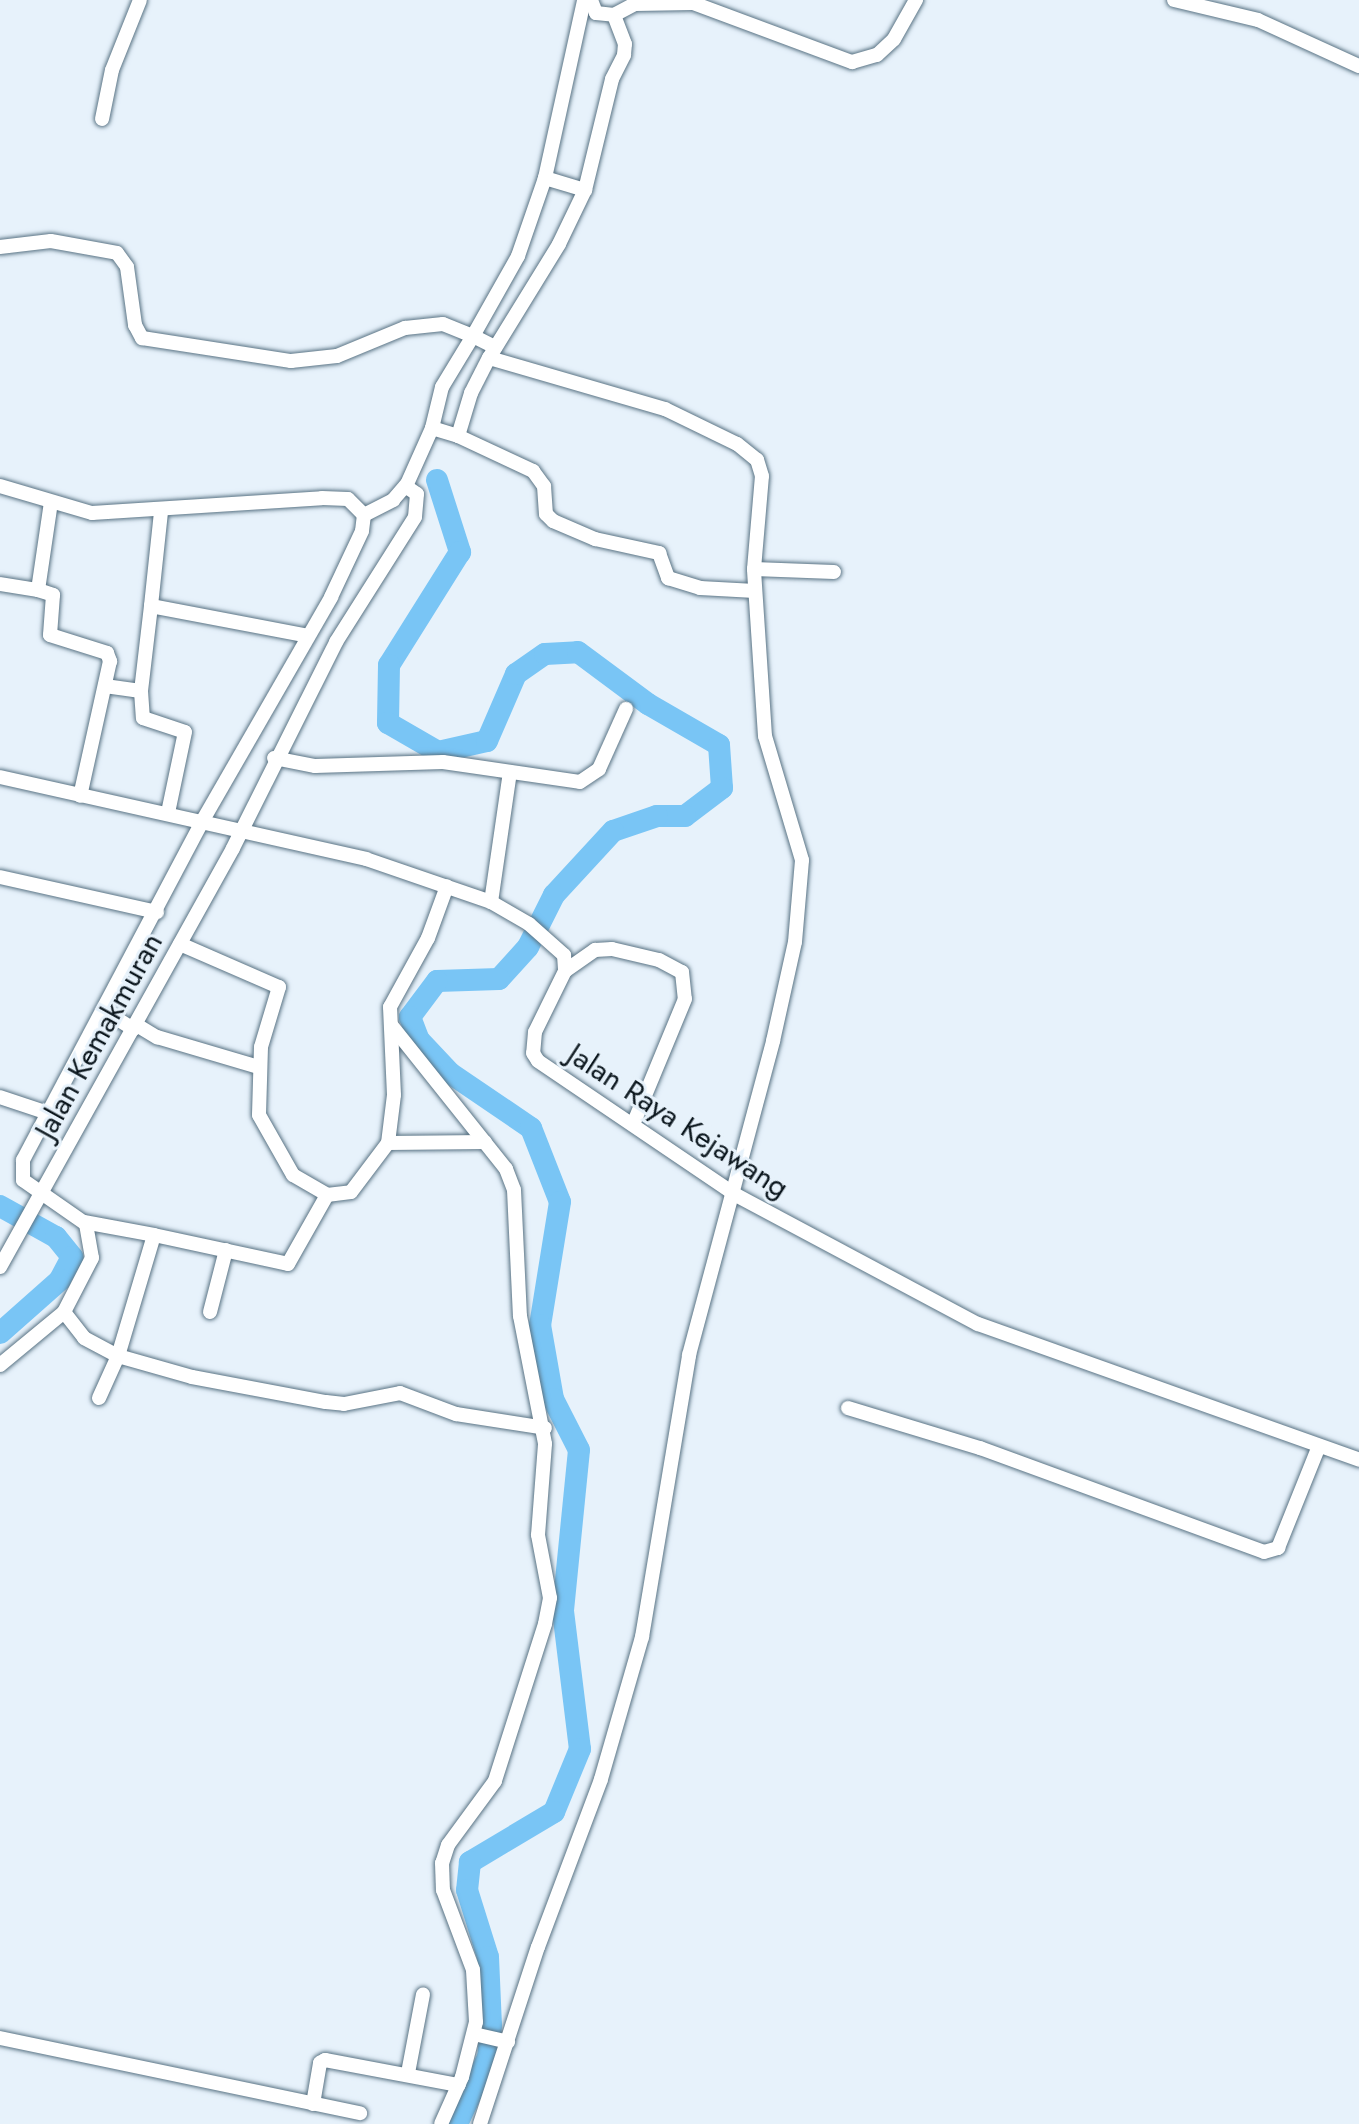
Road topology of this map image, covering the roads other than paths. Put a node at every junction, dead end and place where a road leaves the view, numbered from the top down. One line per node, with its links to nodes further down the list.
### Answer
1 (140, 0): 8 (street)
2 (584, 0): 9 (street)
3 (591, 0): 6 (street)
4 (916, 0): 6 (street)
5 (1174, 0): 7 (street)
6 (616, 20): 10 (street)
7 (1359, 66)
8 (102, 119)
9 (550, 180): 10 (street); 12 (street)
10 (581, 189): 12 (street)
11 (0, 247): 12 (street)
12 (484, 344): 13 (street); 14 (street); 20 (street)
13 (432, 428): 14 (street); 15 (street)
14 (458, 436): 24 (street)
15 (406, 485): 19 (street); 30 (street, Jalan Kemakmuran)
16 (0, 486): 17 (street)
17 (51, 502): 18 (street); 23 (street)
18 (161, 512): 19 (street); 25 (street)
19 (364, 515): 26 (street)
20 (758, 569): 21 (street); 24 (street)
21 (834, 572)
22 (0, 584): 23 (street)
23 (38, 590): 27 (street)
24 (755, 591): 54 (street)
25 (151, 606): 26 (street); 28 (street)
26 (308, 636): 35 (street)
27 (105, 686): 28 (street); 33 (street)
28 (141, 691): 34 (street)
29 (626, 709): 31 (street)
30 (274, 758): 31 (street); 36 (street, Jalan Kemakmuran)
31 (510, 772): 39 (street)
32 (0, 777): 33 (street)
33 (80, 796): 34 (street)
34 (168, 813): 35 (street)
35 (207, 821): 36 (street); 40 (street)
36 (240, 828): 38 (street); 41 (street, Jalan Kemakmuran)
37 (0, 877): 40 (street)
38 (447, 886): 39 (street); 44 (street)
39 (491, 902): 42 (street)
40 (157, 912): 43 (street)
41 (180, 944): 45 (street, Jalan Kemakmuran); 46 (street)
42 (565, 971): 49 (street, Jalan Raya Kejawang); 49 (street)
43 (105, 1012): 45 (street); 48 (street)
44 (392, 1026): 50 (street); 51 (street)
45 (133, 1027): 46 (street); 52 (street, Jalan Kemakmuran)
46 (258, 1067): 53 (street)
47 (0, 1097): 48 (street)
48 (48, 1113): 52 (street)
49 (634, 1122): 54 (street, Jalan Raya Kejawang)
50 (485, 1142): 51 (street); 66 (street)
51 (388, 1143): 53 (street)
52 (42, 1195): 55 (street); 56 (street, Jalan Kemakmuran)
53 (327, 1195): 58 (street)
54 (736, 1195): 67 (street, Jalan Raya Kejawang); 72 (street)
55 (84, 1222): 57 (street); 60 (street)
56 (12, 1235): 59 (street, Jalan Kemakmuran)
57 (154, 1235): 58 (street); 62 (street)
58 (226, 1250): 61 (street)
59 (0, 1267)
60 (64, 1312): 62 (street); 63 (street)
61 (210, 1312)
62 (118, 1356): 64 (street); 66 (street)
63 (0, 1365)
64 (99, 1398)
65 (848, 1408): 67 (street)
66 (545, 1428): 70 (street)
67 (1319, 1446): 68 (street, Jalan Raya Kejawang)
68 (1359, 1460)
69 (423, 1994): 73 (street)
70 (477, 2034): 72 (street); 74 (street)
71 (0, 2038): 75 (street)
72 (504, 2040): 78 (street)
73 (408, 2073): 74 (street); 75 (street)
74 (459, 2085): 77 (street)
75 (313, 2104): 76 (street)
76 (360, 2113)
77 (441, 2124)
78 (480, 2124)

